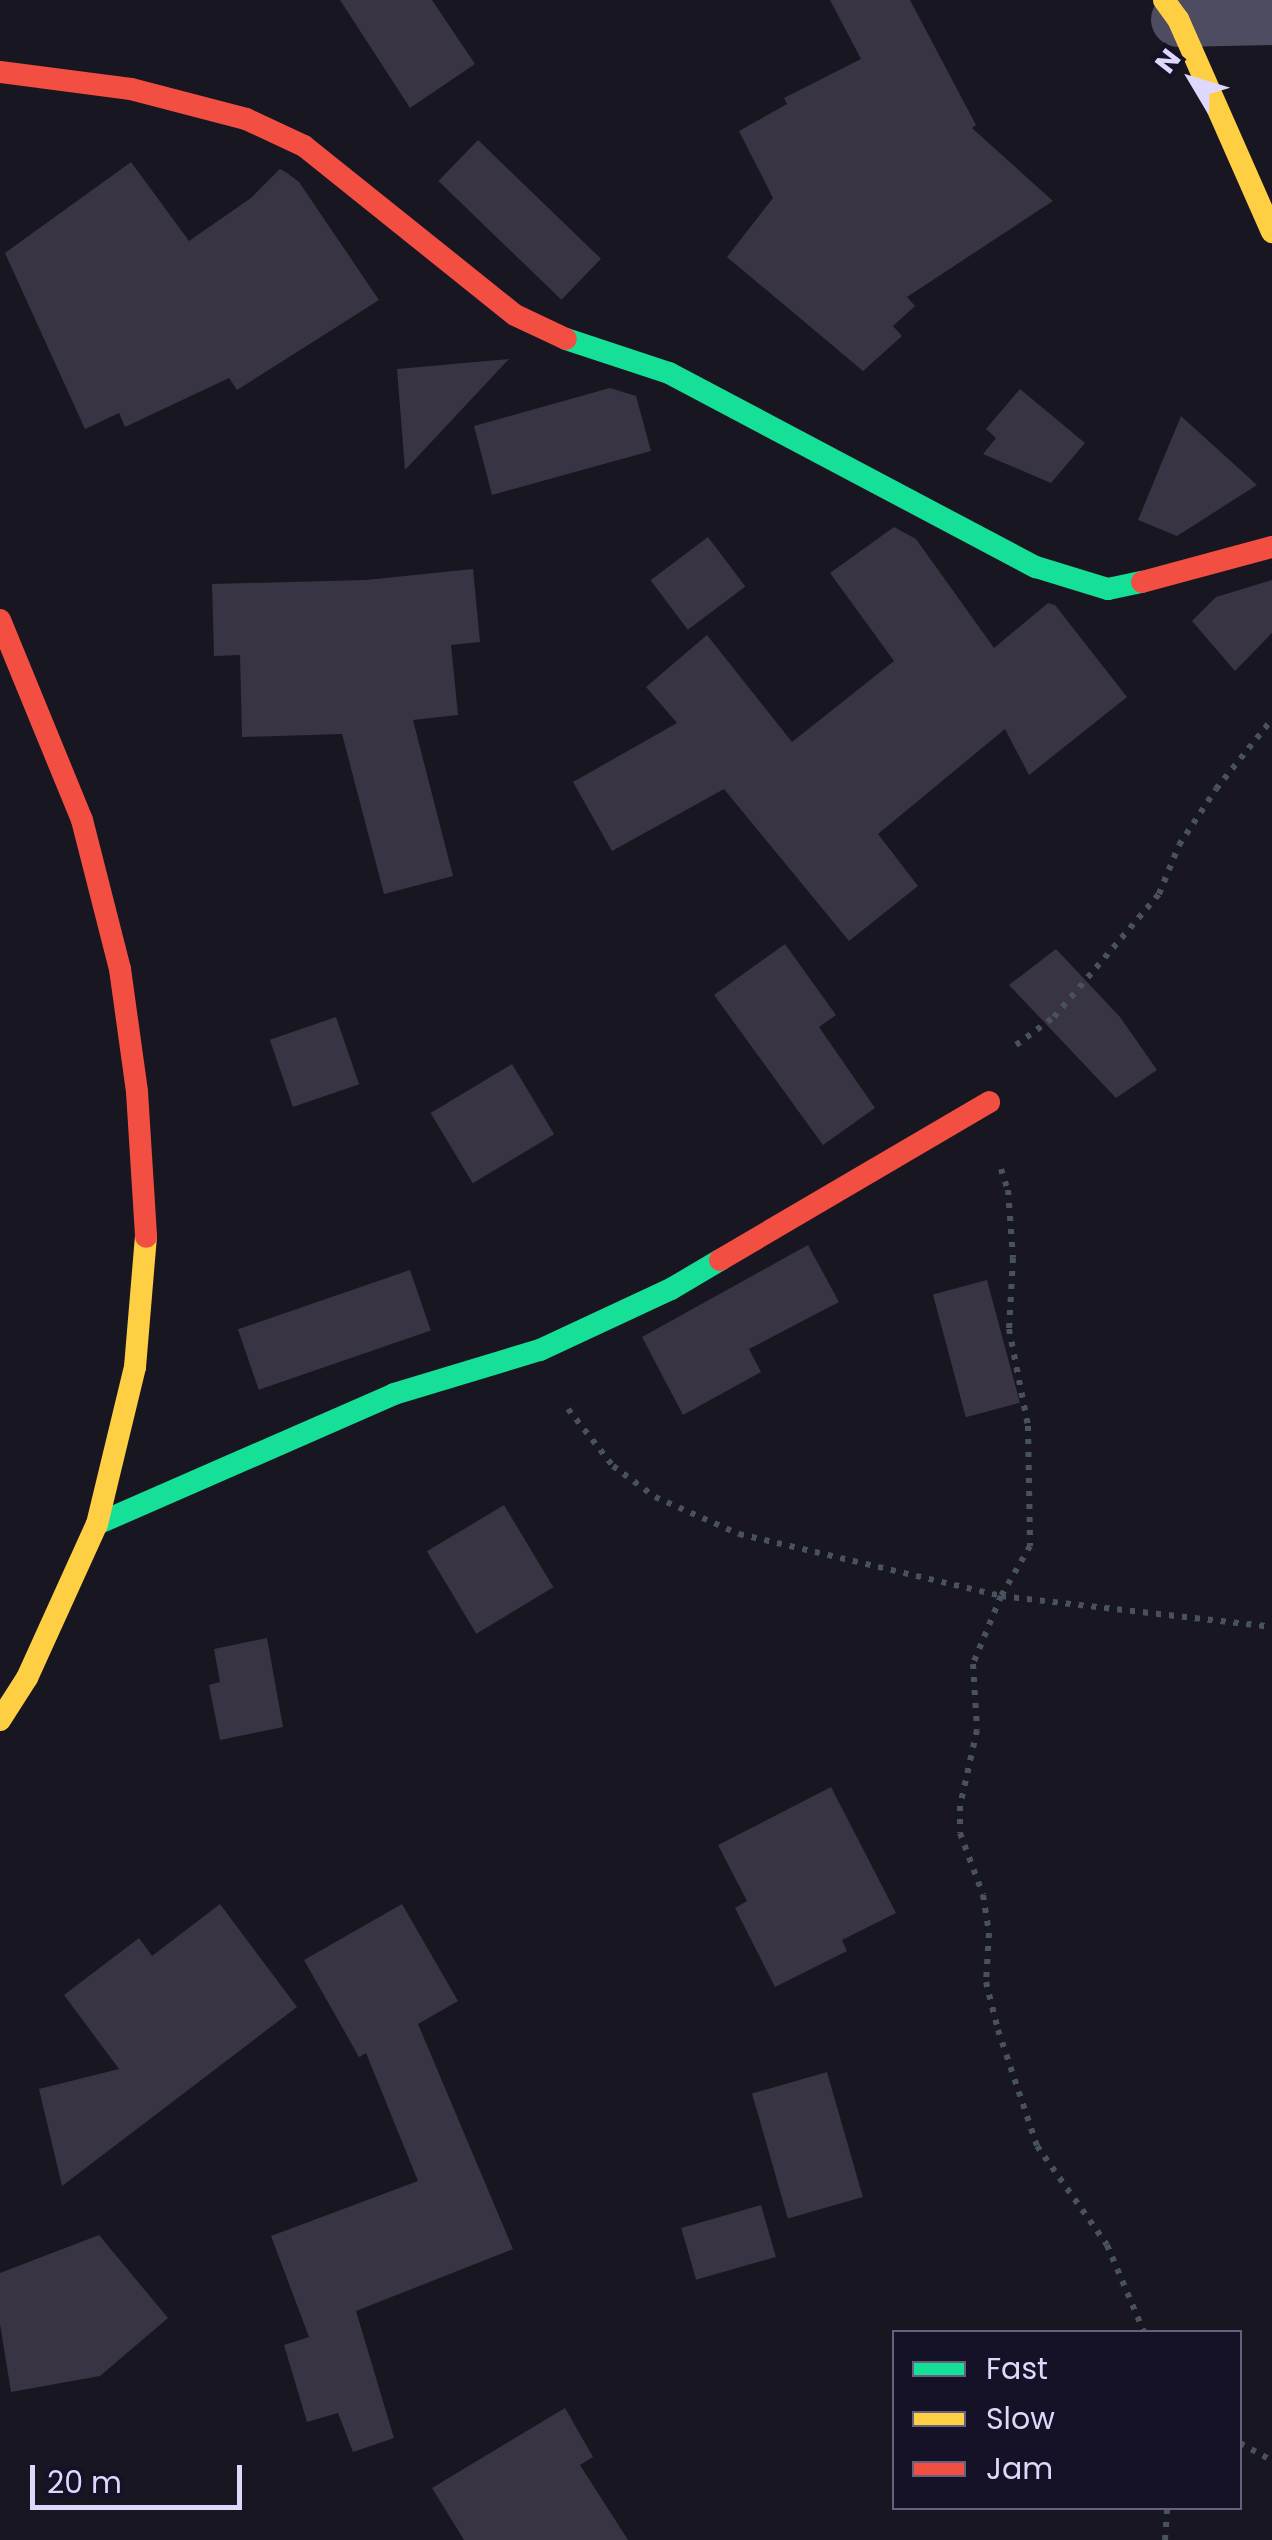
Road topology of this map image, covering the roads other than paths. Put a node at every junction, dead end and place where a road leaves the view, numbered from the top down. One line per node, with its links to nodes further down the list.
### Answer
1 (1171, 10): 2 (street); 4 (street)
2 (1272, 16)
3 (0, 72): 5 (street)
4 (1272, 232)
5 (1272, 547)
6 (0, 620): 8 (street)
7 (989, 1102): 8 (street)
8 (97, 1524): 9 (street)
9 (0, 1720)

